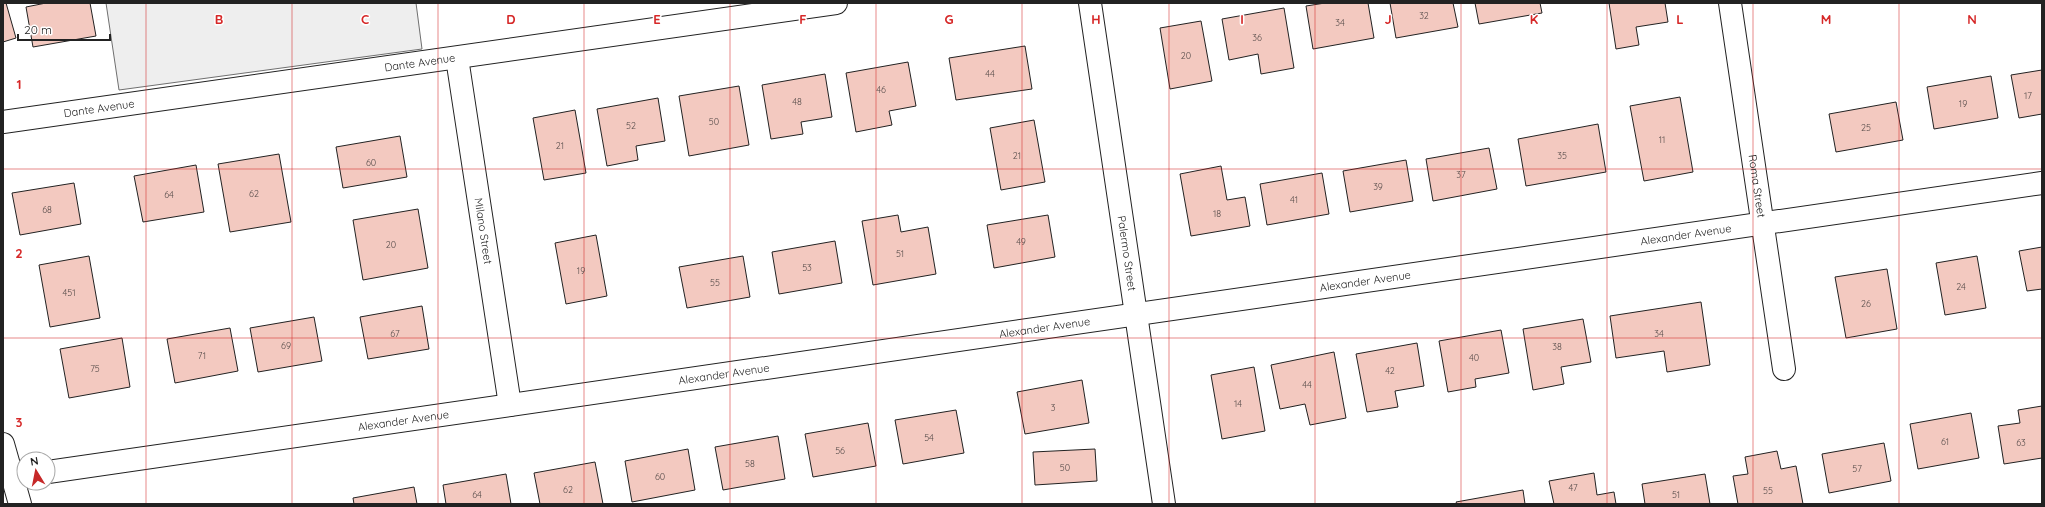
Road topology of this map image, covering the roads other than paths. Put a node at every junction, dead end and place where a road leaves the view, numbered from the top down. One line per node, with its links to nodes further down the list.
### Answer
1 (836, 3): 4 (street, Dante Avenue)
2 (1090, 3): 8 (street, Palermo Street)
3 (1730, 3): 7 (street, Roma Street)
4 (458, 58): 5 (street, Dante Avenue); 10 (street, Milano Street)
5 (3, 122)
6 (2042, 183): 7 (street, Alexander Avenue)
7 (1762, 224): 8 (street, Alexander Avenue); 9 (street, Roma Street)
8 (1136, 315): 10 (street, Alexander Avenue); 16 (street, Palermo Street)
9 (1784, 369)
10 (510, 404): 12 (street, Alexander Avenue)
11 (3, 444): 13 (street)
12 (56, 471)
13 (16, 472)
14 (19, 491): 15 (street)
15 (20, 504)
16 (1164, 504)

